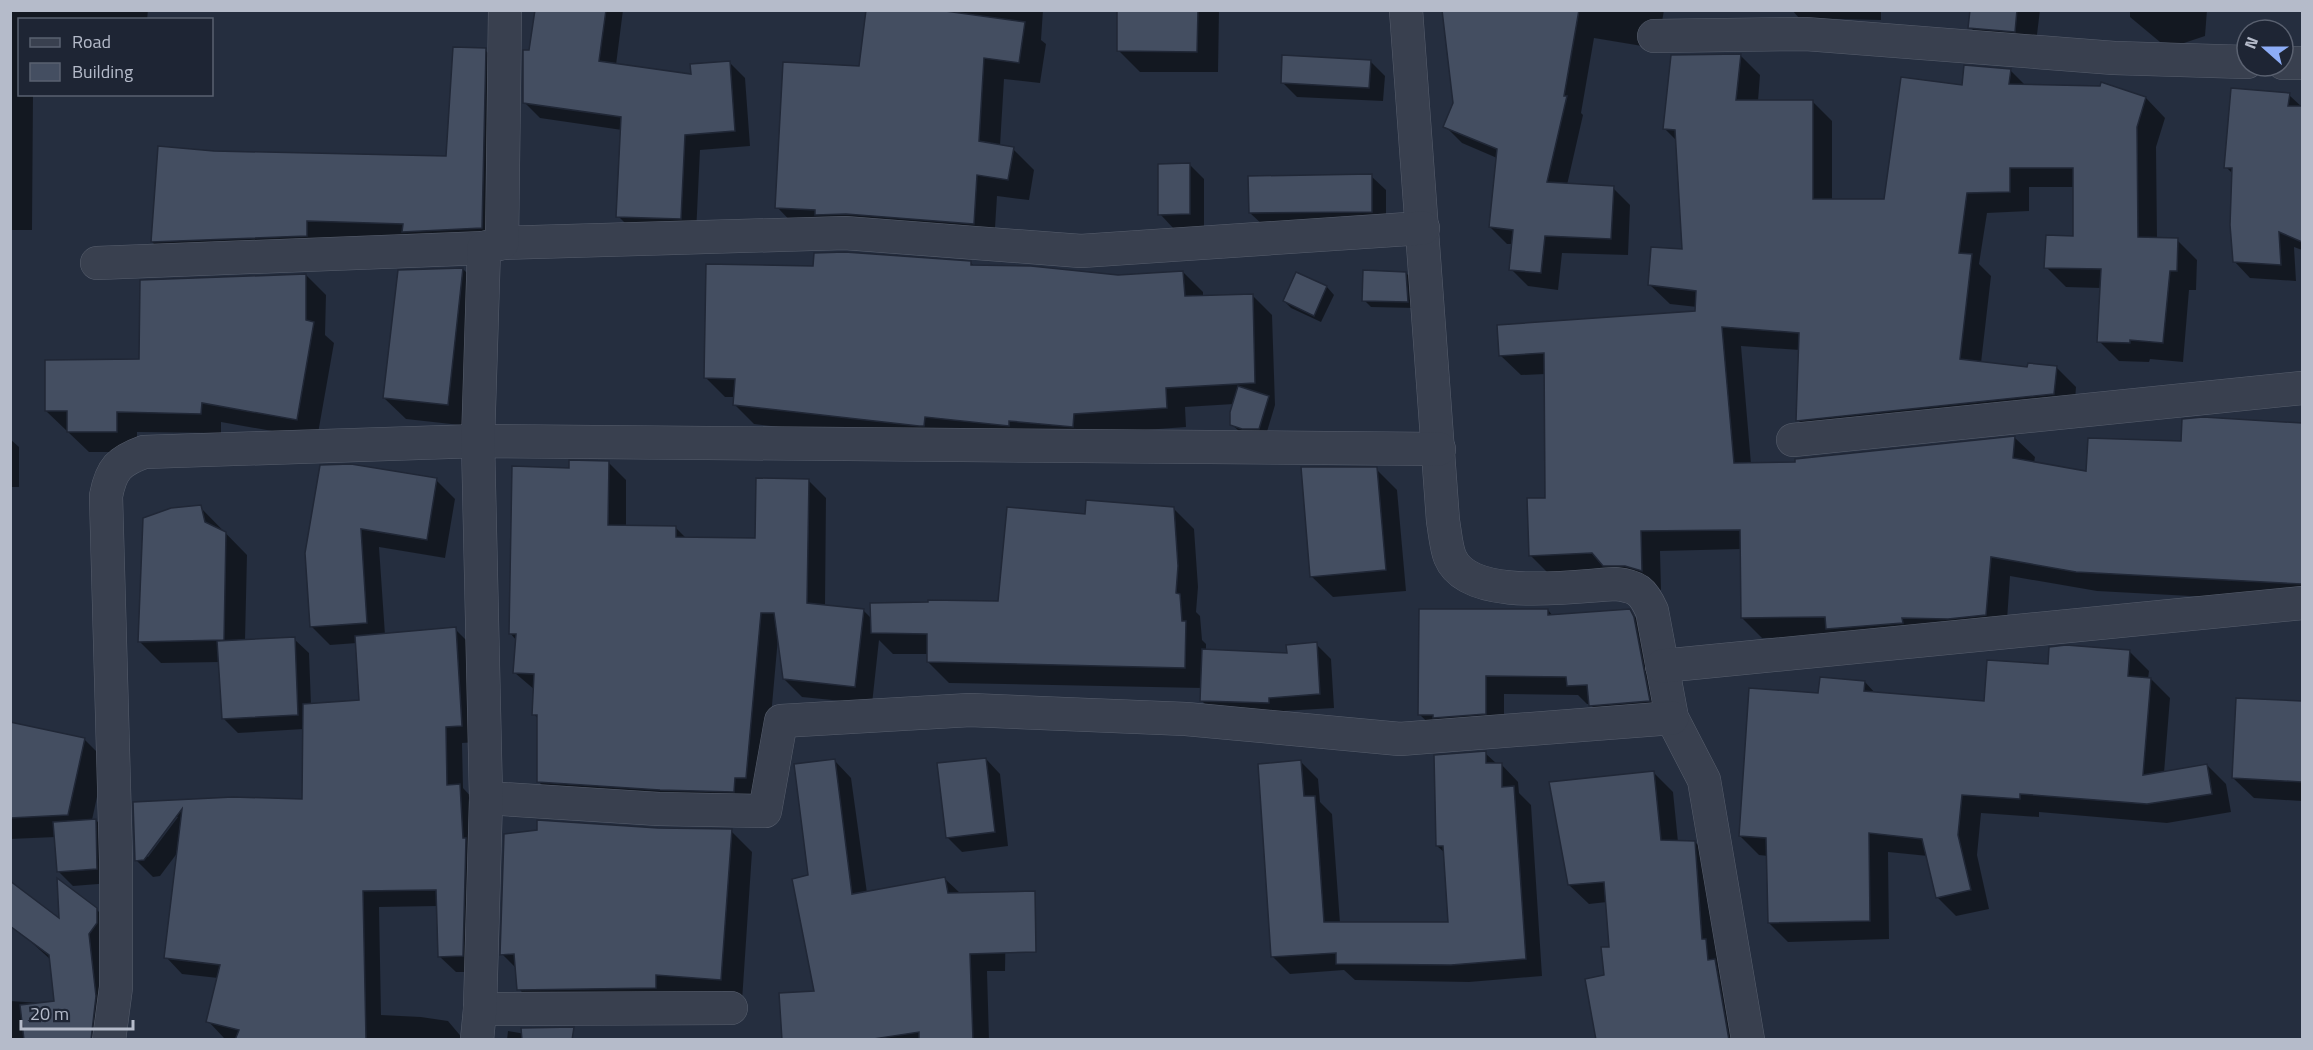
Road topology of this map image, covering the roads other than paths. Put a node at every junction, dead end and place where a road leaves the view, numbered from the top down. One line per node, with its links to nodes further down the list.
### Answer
1 (504, 10): 6 (street)
2 (1407, 10): 5 (street)
3 (1653, 36): 4 (street)
4 (2235, 62)
5 (1422, 228): 6 (street); 11 (street)
6 (493, 246): 7 (street); 10 (street)
7 (97, 263)
8 (2302, 388): 9 (street)
9 (1793, 440)
10 (478, 441): 11 (street); 15 (street); 18 (street)
11 (1439, 449): 13 (street)
12 (2302, 603): 13 (street)
13 (1662, 666): 14 (street)
14 (1672, 718): 15 (street); 19 (street)
15 (486, 798): 17 (street)
16 (731, 1008): 17 (street)
17 (478, 1024)
18 (109, 1040)
19 (1748, 1040)

